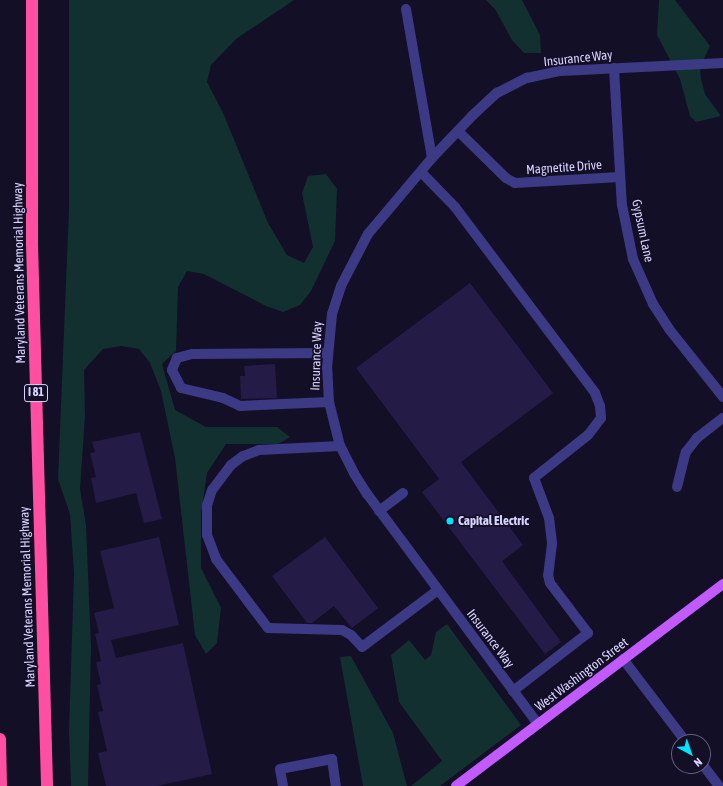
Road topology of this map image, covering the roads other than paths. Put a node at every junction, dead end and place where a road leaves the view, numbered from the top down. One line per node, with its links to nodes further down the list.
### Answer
1 (32, 0): 26 (highway, Maryland Veterans Memorial Highway / I 81)
2 (406, 9): 6 (street)
3 (723, 63): 4 (street, Insurance Way)
4 (614, 68): 5 (street, Insurance Way); 8 (street, Gypsum Lane)
5 (458, 131): 6 (street, Insurance Way); 8 (street, Magnetite Drive)
6 (432, 158): 7 (street, Insurance Way)
7 (421, 172): 9 (street, Insurance Way); 20 (street)
8 (620, 177): 10 (street, Gypsum Lane)
9 (328, 353): 11 (street, Insurance Way); 11 (street)
10 (723, 397)
11 (329, 402): 13 (street, Insurance Way)
12 (723, 418): 14 (street)
13 (340, 446): 16 (street, Insurance Way); 18 (street)
14 (677, 487)
15 (403, 493): 16 (street)
16 (379, 511): 18 (street, Insurance Way)
17 (723, 584): 19 (main road, West Washington Street)
18 (438, 590): 20 (street, Insurance Way)
19 (623, 659): 21 (main road, West Washington Street); 22 (street)
20 (513, 691): 21 (street, Insurance Way)
21 (538, 724): 29 (main road, West Washington Street)
22 (680, 734)
23 (0, 739): 25 (highway)
24 (710, 774): 30 (street)
25 (2, 786)
26 (47, 786)
27 (283, 786): 28 (street)
28 (336, 786)
29 (456, 786)
30 (719, 786)

